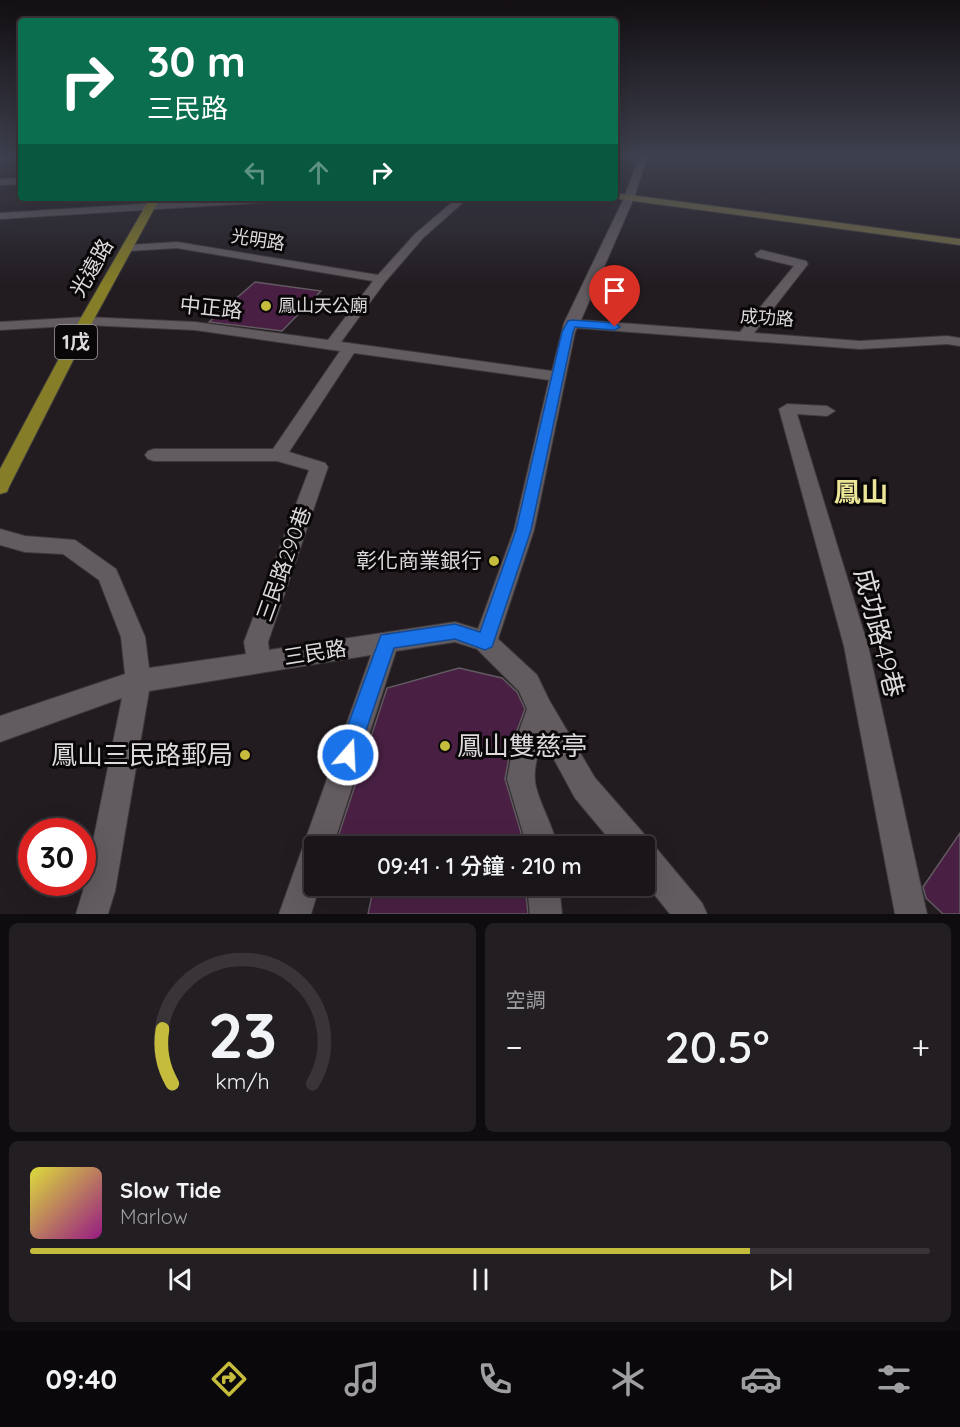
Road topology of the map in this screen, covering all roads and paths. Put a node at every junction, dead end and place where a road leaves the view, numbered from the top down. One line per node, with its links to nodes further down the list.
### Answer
1 (621, 200): 12 (street)
2 (642, 200): 7 (main road)
3 (206, 201): 5 (street)
4 (460, 201): 10 (street)
5 (153, 203): 6 (street); 8 (main road, 光遠路 / 1戊)
6 (0, 216)
7 (960, 242)
8 (129, 248): 10 (street, 光明路); 11 (main road, 光遠路 / 1戊)
9 (761, 254): 14 (street)
10 (381, 279): 16 (street)
11 (86, 321): 13 (street, 中正路); 16 (street, 中正路); 22 (main road, 光遠路 / 1戊)
12 (572, 323): 14 (street, 成功路); 18 (street)
13 (0, 326)
14 (744, 336): 15 (street, 成功路)
15 (960, 342)
16 (331, 346): 17 (street, 中正路)
17 (349, 349): 18 (street, 中正路); 21 (street)
18 (559, 377): 25 (street)
19 (827, 411): 40 (street, 成功路49巷)
20 (154, 455): 21 (street)
21 (278, 455): 26 (street, 三民路290巷)
22 (0, 487)
23 (0, 537): 27 (street)
24 (388, 641): 25 (street, 三民路); 26 (street, 三民路); 30 (street)
25 (485, 642): 28 (street)
26 (259, 662): 27 (street, 三民路)
27 (138, 681): 29 (street, 三民路); 36 (street)
28 (540, 709): 31 (street); 32 (street)
29 (0, 729)
30 (321, 836)
31 (539, 836)
32 (626, 836)
33 (655, 871): 39 (street)
34 (304, 887): 37 (street)
35 (544, 896): 38 (street)
36 (92, 914)
37 (295, 914)
38 (546, 914)
39 (691, 914)
40 (911, 914)

